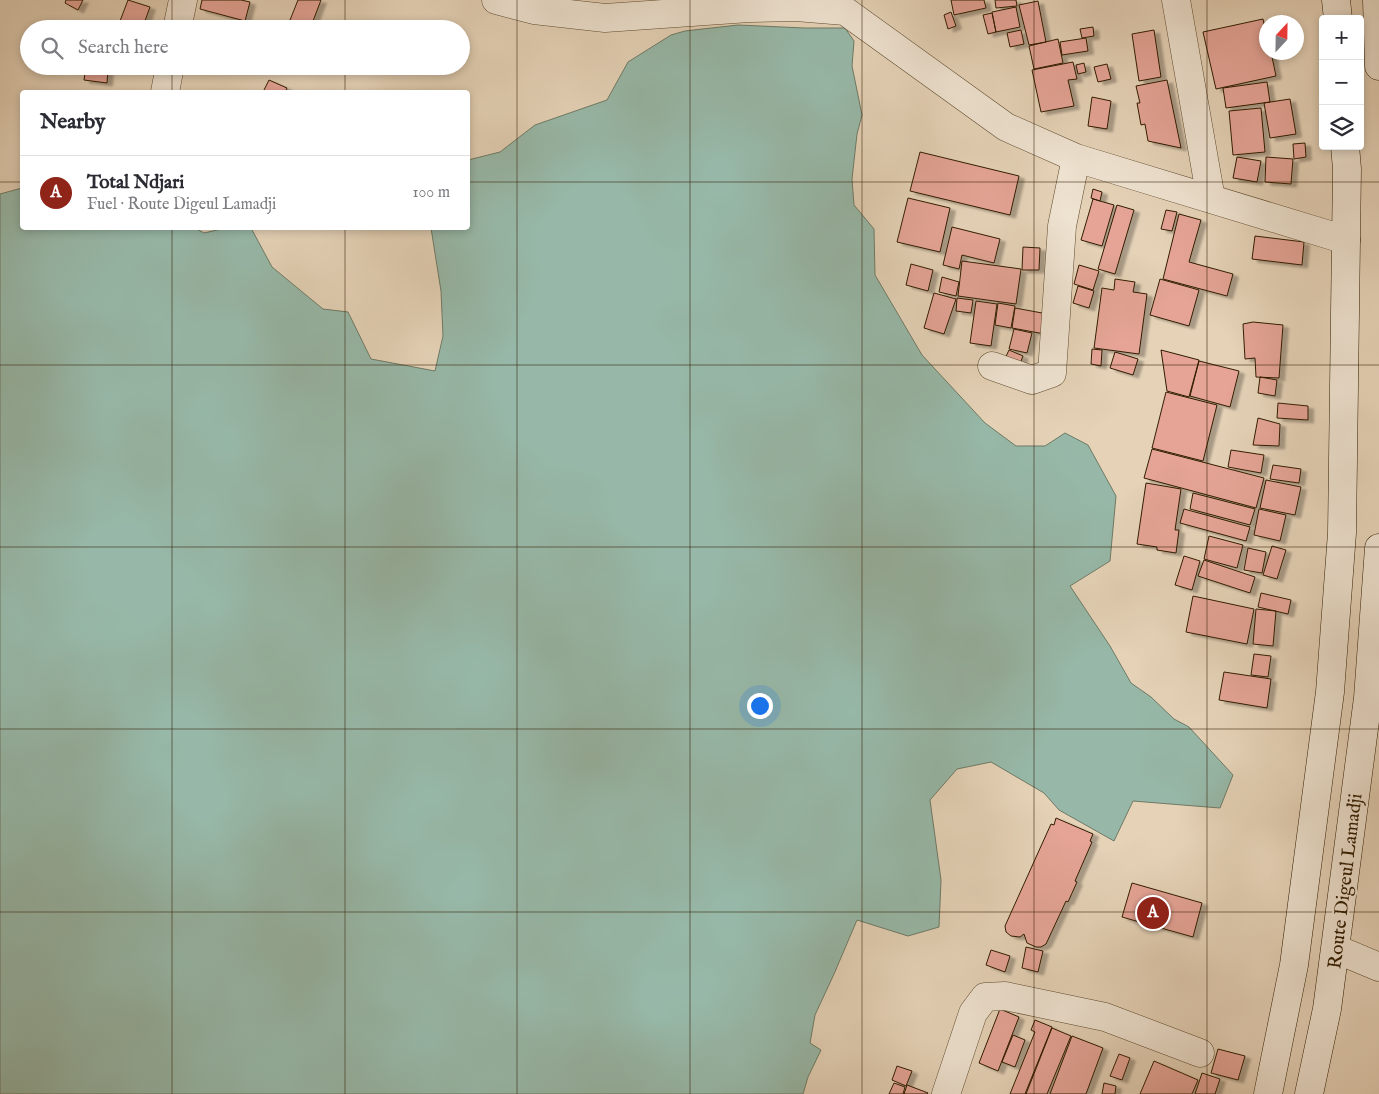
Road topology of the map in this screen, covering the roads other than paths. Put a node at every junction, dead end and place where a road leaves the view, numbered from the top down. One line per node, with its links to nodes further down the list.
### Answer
1 (183, 0): 8 (street)
2 (496, 0): 6 (street)
3 (1176, 0): 14 (street)
4 (1336, 0): 7 (street)
5 (1377, 0): 9 (street)
6 (844, 5): 13 (street)
7 (1338, 15)
8 (179, 20)
9 (1379, 66)
10 (168, 75): 11 (street)
11 (165, 90)
12 (1345, 150): 15 (street)
13 (1076, 158): 14 (street); 16 (street)
14 (1211, 199): 15 (street)
15 (1346, 240): 22 (street)
16 (992, 366)
17 (1379, 548): 18 (street, Route Digeul Lamadji)
18 (1336, 949): 19 (street); 23 (street, Route Digeul Lamadji)
19 (1379, 967)
20 (1200, 1053): 21 (street)
21 (946, 1094)
22 (1268, 1094)
23 (1309, 1094)

